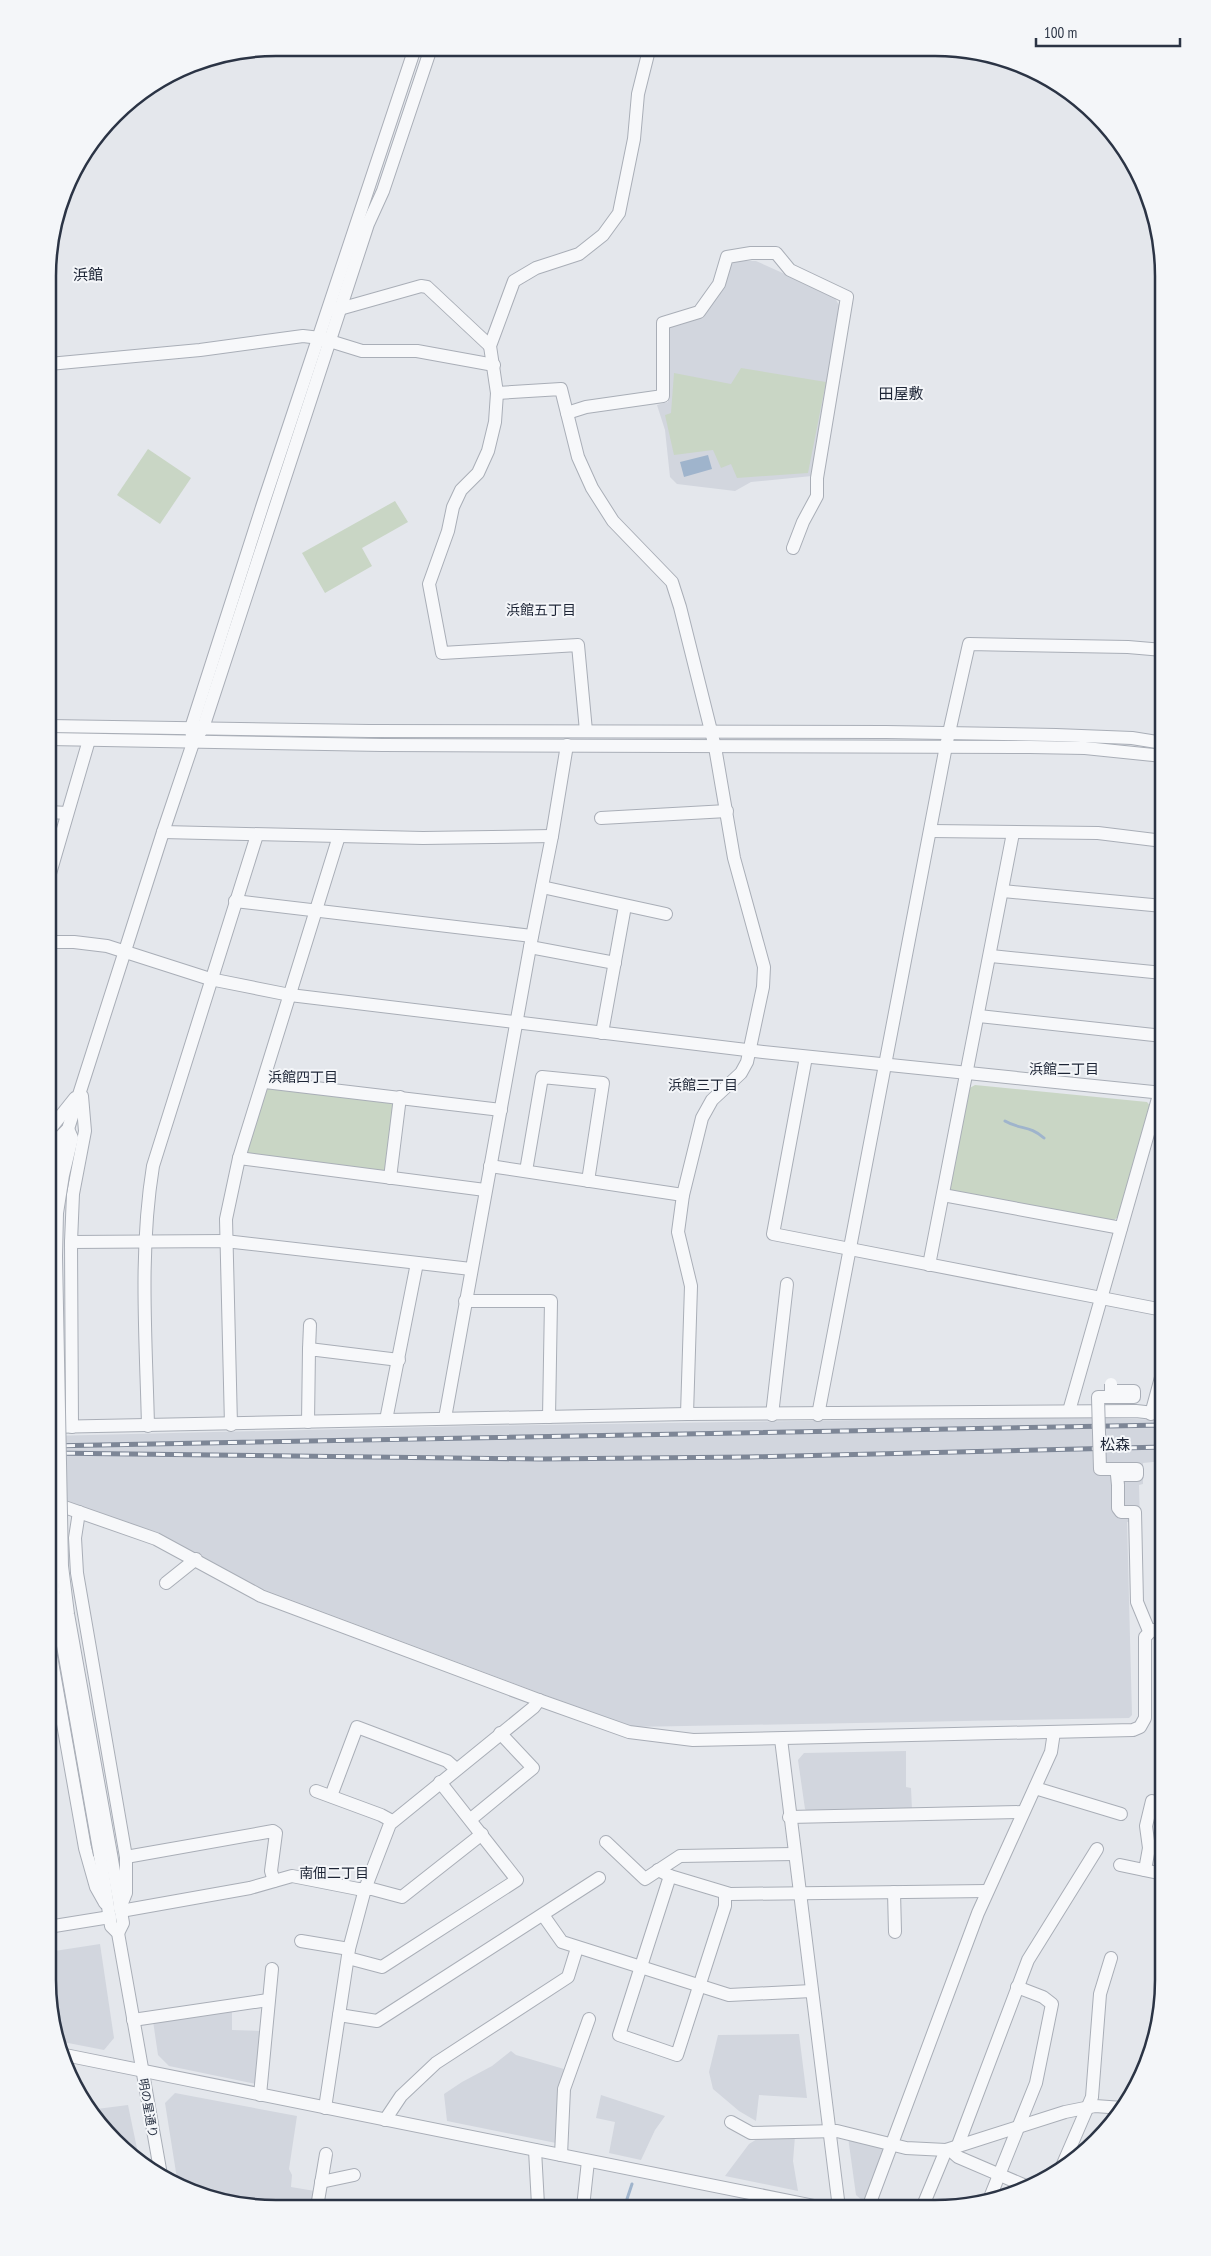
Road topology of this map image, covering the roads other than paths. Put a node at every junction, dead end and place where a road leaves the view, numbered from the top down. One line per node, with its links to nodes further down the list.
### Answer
1 (412, 56): 5 (street)
2 (428, 56): 4 (street)
3 (648, 56): 7 (street)
4 (342, 309): 5 (street); 6 (street); 7 (street)
5 (328, 311): 6 (street)
6 (325, 340): 8 (street); 9 (street); 15 (street)
7 (490, 346): 9 (street)
8 (56, 363)
9 (494, 365): 10 (street)
10 (496, 393): 11 (street); 16 (street)
11 (567, 414): 12 (street); 17 (street)
12 (793, 548)
13 (1155, 649): 20 (street)
14 (56, 726): 15 (street)
15 (197, 728): 16 (street); 22 (street)
16 (586, 731): 17 (street)
17 (711, 732): 20 (street); 24 (street)
18 (56, 739): 19 (street)
19 (89, 740): 22 (street); 28 (street)
20 (948, 740): 21 (street); 24 (street); 25 (street); 30 (street)
21 (1155, 742)
22 (193, 743): 23 (street); 31 (street)
23 (567, 745): 24 (street); 35 (street)
24 (715, 747): 26 (street)
25 (1155, 755)
26 (727, 811): 29 (street); 57 (street)
27 (56, 812): 28 (street)
28 (68, 813): 37 (street)
29 (600, 818)
30 (931, 831): 32 (street); 59 (street)
31 (163, 832): 33 (street); 47 (street)
32 (1014, 833): 36 (street); 39 (street)
33 (257, 835): 34 (street); 40 (street)
34 (339, 836): 35 (street); 43 (street)
35 (552, 836): 38 (street)
36 (1155, 840)
37 (56, 851)
38 (542, 888): 42 (street); 46 (street)
39 (1003, 891): 41 (street); 48 (street)
40 (235, 901): 43 (street); 51 (street)
41 (1155, 905)
42 (625, 906): 44 (street); 49 (street)
43 (316, 910): 46 (street); 52 (street)
44 (666, 914)
45 (56, 942): 47 (street)
46 (531, 942): 49 (street); 54 (street)
47 (125, 950): 51 (street); 63 (street)
48 (990, 956): 50 (street); 53 (street)
49 (615, 963): 55 (street)
50 (1155, 972)
51 (210, 979): 52 (street); 82 (street)
52 (290, 996): 54 (street); 61 (street)
53 (979, 1016): 56 (street); 60 (street)
54 (517, 1022): 55 (street); 65 (street)
55 (602, 1033): 57 (street)
56 (1155, 1035)
57 (748, 1051): 58 (street); 79 (street)
58 (806, 1057): 59 (street); 85 (street)
59 (885, 1064): 60 (street); 85 (street)
60 (967, 1073): 62 (street); 80 (street)
61 (265, 1082): 64 (street); 70 (street)
62 (1155, 1088)
63 (81, 1090): 67 (street); 68 (street); 84 (street)
64 (400, 1097): 65 (street); 75 (street)
65 (501, 1110): 71 (street)
66 (1155, 1113): 81 (street)
67 (56, 1123)
68 (68, 1129): 69 (street); 74 (street)
69 (56, 1147)
70 (239, 1158): 75 (street); 83 (street)
71 (490, 1166): 73 (street); 78 (street)
72 (56, 1168): 74 (street)
73 (526, 1171): 77 (street); 77 (street)
74 (58, 1174): 76 (street); 136 (street, bridge)
75 (390, 1178): 78 (street)
76 (56, 1179)
77 (588, 1181): 79 (street)
78 (485, 1190): 88 (street)
79 (683, 1194): 98 (street)
80 (943, 1195): 81 (street); 87 (street)
81 (1121, 1228): 90 (street)
82 (144, 1241): 83 (street); 84 (street); 107 (street)
83 (225, 1241): 86 (street); 106 (street)
84 (70, 1242): 109 (street)
85 (850, 1250): 87 (street); 101 (street)
86 (417, 1263): 88 (street); 95 (street)
87 (929, 1265): 90 (street)
88 (471, 1269): 91 (street)
89 (787, 1284): 100 (street)
90 (1100, 1299): 92 (street); 97 (street)
91 (465, 1300): 102 (street); 103 (street)
92 (1155, 1309)
93 (310, 1325): 94 (street)
94 (309, 1349): 95 (street); 105 (street)
95 (399, 1360): 104 (street)
96 (1111, 1384): 116 (street, bridge)
97 (1069, 1411): 99 (street); 101 (street)
98 (687, 1414): 100 (street); 102 (street)
99 (1155, 1414)
100 (772, 1415): 101 (street)
101 (818, 1415)
102 (549, 1417): 103 (street)
103 (444, 1418): 104 (street)
104 (386, 1420): 105 (street)
105 (308, 1422): 106 (street)
106 (230, 1424): 107 (street)
107 (148, 1426): 109 (street)
108 (56, 1427): 109 (street)
109 (72, 1427)
110 (56, 1505): 111 (street)
111 (79, 1512): 112 (street); 138 (street)
112 (196, 1559): 113 (street); 118 (street)
113 (166, 1583)
114 (56, 1604): 136 (street, bridge)
115 (1155, 1629): 116 (street)
116 (1149, 1631): 119 (street)
117 (56, 1684): 151 (street)
118 (538, 1700): 120 (street); 121 (street)
119 (1054, 1732): 121 (street); 124 (street)
120 (500, 1733): 122 (street); 131 (street)
121 (781, 1739): 130 (street)
122 (456, 1769): 123 (street); 126 (street)
123 (440, 1782): 131 (street); 132 (street)
124 (1036, 1788): 128 (street); 129 (street)
125 (316, 1791): 126 (street)
126 (331, 1796): 132 (street)
127 (1152, 1801): 141 (street)
128 (1023, 1812): 130 (street); 147 (street)
129 (1121, 1814)
130 (789, 1817): 137 (street)
131 (471, 1819): 133 (street)
132 (392, 1821): 146 (street)
133 (482, 1834): 146 (street); 157 (street)
134 (606, 1842): 140 (street)
135 (1096, 1849): 162 (street)
136 (106, 1854): 151 (street)
137 (794, 1854): 140 (street); 150 (street)
138 (126, 1858): 145 (street); 151 (street)
139 (1120, 1865): 141 (street)
140 (658, 1870): 143 (street)
141 (1145, 1870): 142 (street)
142 (1155, 1872)
143 (670, 1876): 149 (street); 159 (street)
144 (599, 1878): 152 (street)
145 (274, 1881): 146 (street); 151 (street)
146 (365, 1889): 157 (street)
147 (987, 1891): 148 (street); 178 (street)
148 (894, 1892): 150 (street); 154 (street)
149 (725, 1893): 150 (street); 161 (street)
150 (799, 1893): 163 (street)
151 (115, 1911): 153 (street); 167 (street, 明の星通り)
152 (543, 1915): 156 (street); 165 (street)
153 (56, 1925)
154 (895, 1932)
155 (301, 1941): 157 (street)
156 (577, 1948): 159 (street); 174 (street)
157 (348, 1954): 165 (street)
158 (1111, 1958): 171 (street)
159 (640, 1967): 161 (street); 161 (street)
160 (272, 1969): 164 (street)
161 (700, 1986): 163 (street)
162 (1017, 1987): 176 (street); 179 (street)
163 (812, 1991): 177 (street)
164 (268, 2000): 167 (street); 170 (street)
165 (339, 2015): 172 (street)
166 (589, 2019): 182 (street)
167 (133, 2020): 169 (street, 明の星通り)
168 (70, 2056): 169 (street)
169 (141, 2071): 170 (street); 185 (street, 明の星通り)
170 (260, 2095): 172 (street)
171 (1088, 2107): 173 (street); 176 (street); 183 (street)
172 (325, 2108): 174 (street)
173 (1114, 2108)
174 (385, 2120): 180 (street)
175 (731, 2122): 177 (street)
176 (1018, 2126): 179 (street); 187 (street)
177 (830, 2130): 178 (street); 195 (street)
178 (892, 2145): 179 (street); 196 (street)
179 (951, 2148): 187 (street); 197 (street)
180 (535, 2150): 182 (street); 192 (street)
181 (326, 2154): 188 (street)
182 (561, 2156): 184 (street)
183 (1067, 2156)
184 (588, 2161): 193 (street); 194 (street)
185 (159, 2166)
186 (354, 2175): 188 (street)
187 (999, 2175): 189 (street); 190 (street)
188 (321, 2182): 191 (street)
189 (1019, 2183)
190 (992, 2192)
191 (317, 2200)
192 (538, 2200)
193 (584, 2200)
194 (784, 2200)
195 (838, 2200)
196 (871, 2200)
197 (926, 2200)

